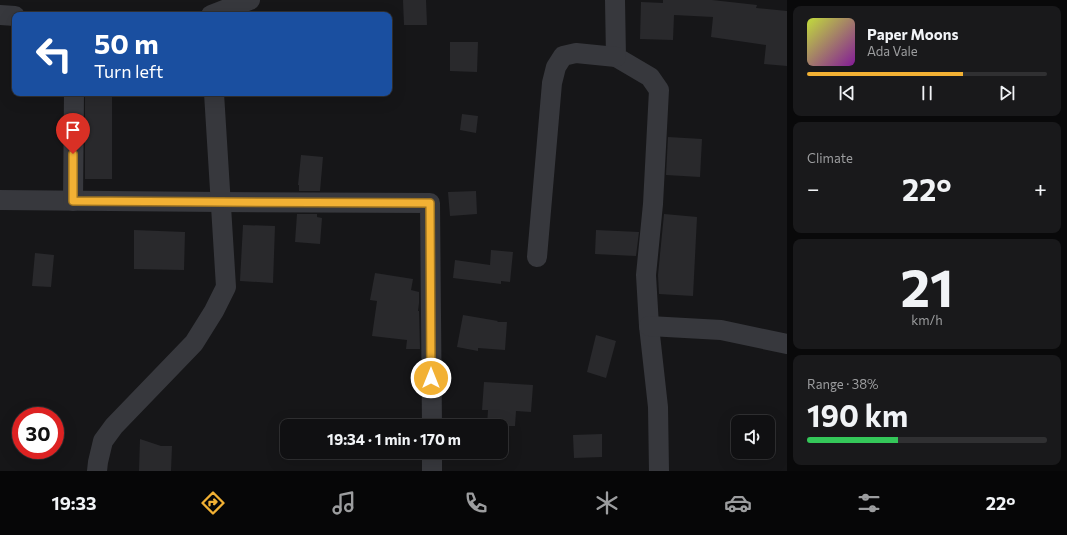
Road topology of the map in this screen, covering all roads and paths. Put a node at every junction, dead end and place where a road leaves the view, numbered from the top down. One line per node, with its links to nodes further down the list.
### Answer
1 (250, 0): 3 (street)
2 (615, 0): 6 (street)
3 (219, 12)
4 (0, 15): 5 (street)
5 (12, 16)
6 (616, 57): 12 (street); 13 (street)
7 (74, 96): 10 (street)
8 (214, 96): 11 (street)
9 (0, 200): 10 (street)
10 (73, 201): 11 (street)
11 (220, 202): 15 (street); 17 (street)
12 (537, 257)
13 (649, 326): 14 (street); 19 (street)
14 (787, 344)
15 (432, 419)
16 (432, 459): 18 (street)
17 (97, 471)
18 (432, 471)
19 (659, 471)

